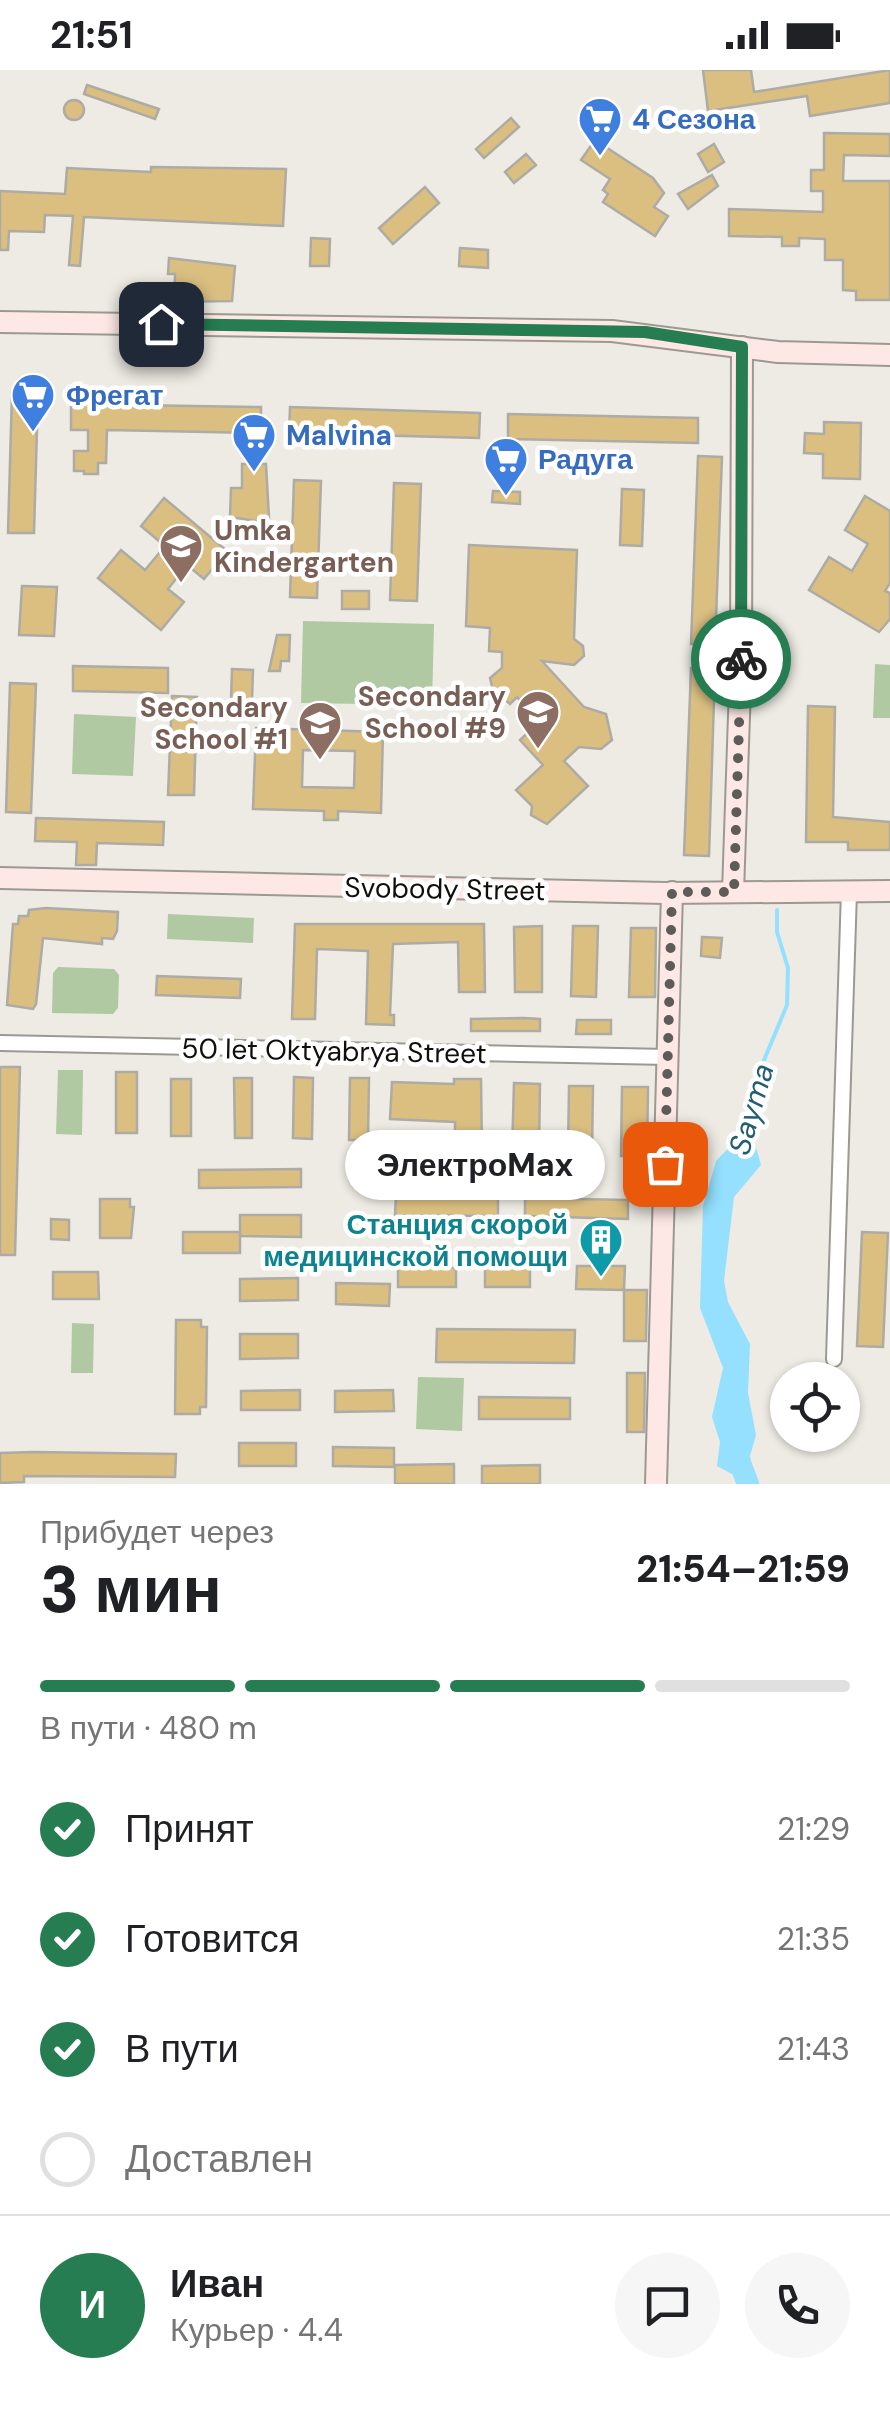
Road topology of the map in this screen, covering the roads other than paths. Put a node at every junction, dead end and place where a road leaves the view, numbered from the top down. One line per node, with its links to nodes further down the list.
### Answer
1 (0, 322): 2 (street)
2 (742, 347): 3 (street); 8 (street)
3 (890, 355)
4 (0, 878): 7 (street, Svobody Street)
5 (849, 891): 6 (street, Svobody Street); 8 (street, Svobody Street); 11 (street)
6 (890, 891)
7 (672, 892): 8 (street, Svobody Street); 10 (street)
8 (734, 892)
9 (0, 1043): 10 (street, 50 let Oktyabrya Street)
10 (668, 1057): 12 (street)
11 (834, 1359)
12 (656, 1484)

